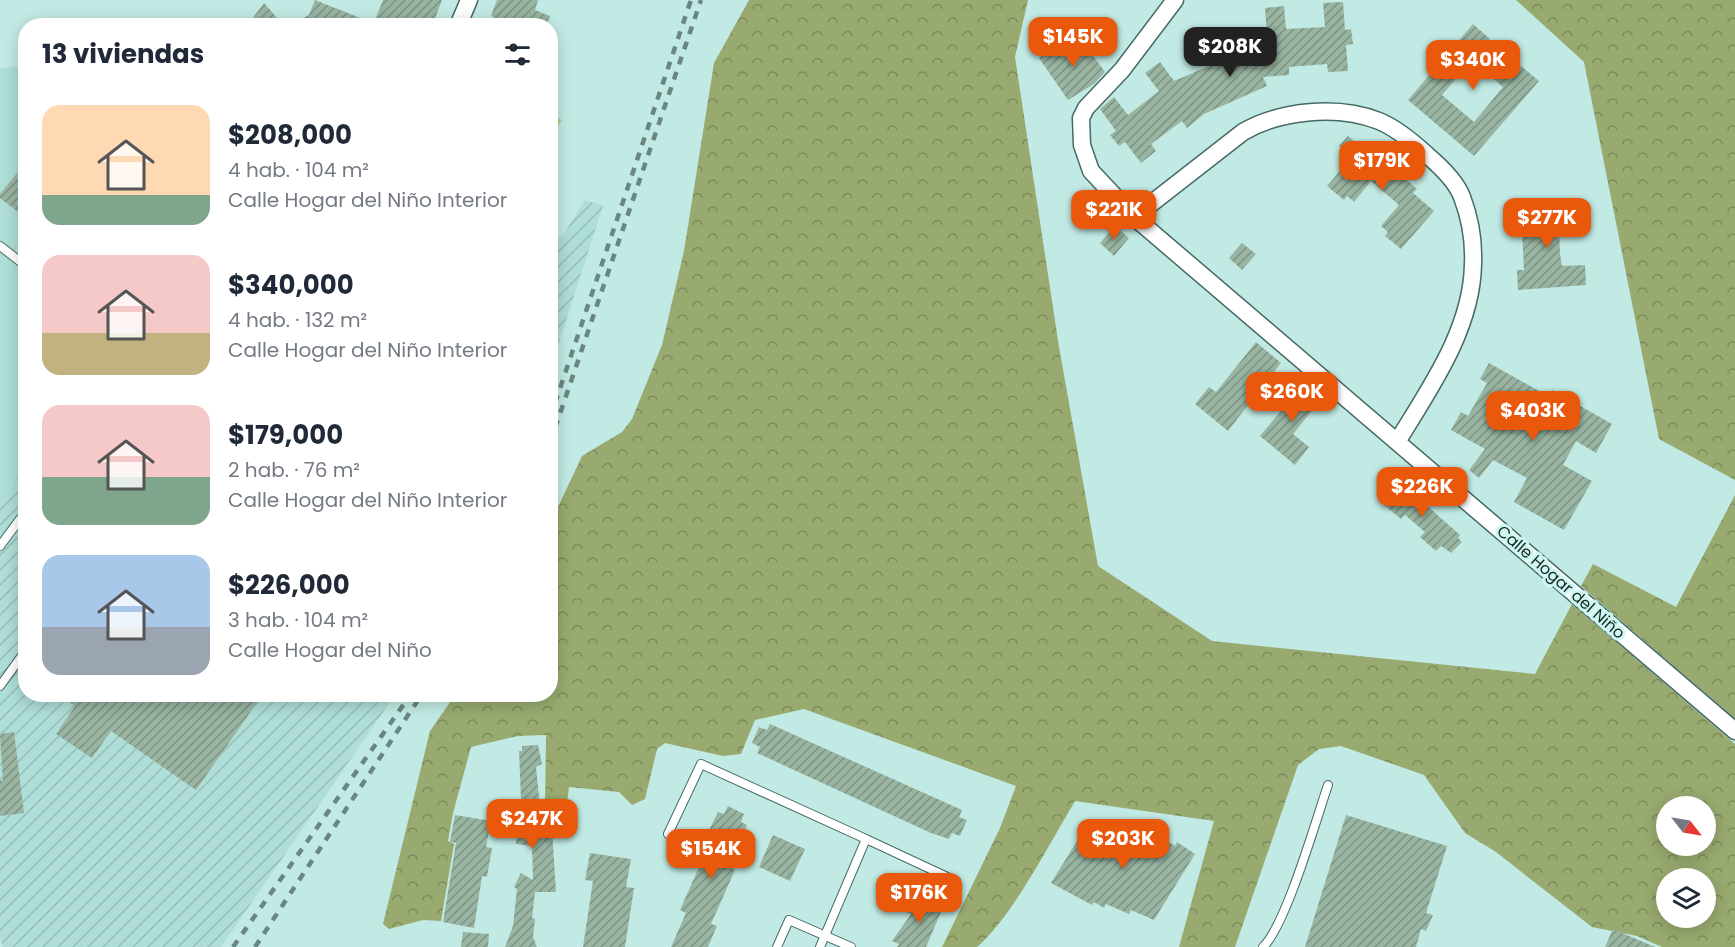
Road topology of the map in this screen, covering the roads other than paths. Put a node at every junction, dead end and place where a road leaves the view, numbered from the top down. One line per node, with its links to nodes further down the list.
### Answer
1 (469, 0): 3 (street)
2 (1175, 0): 4 (street, Calle Hogar del Niño)
3 (461, 18)
4 (1134, 217): 7 (street, Calle Hogar del Niño); 7 (street)
5 (0, 246): 6 (lane)
6 (18, 260)
7 (1397, 442): 12 (street, Calle Hogar del Niño)
8 (18, 522): 9 (lane)
9 (0, 546)
10 (18, 661): 11 (lane)
11 (0, 686)
12 (1735, 731)
13 (1328, 785): 21 (lane)
14 (668, 834): 15 (lane)
15 (866, 840): 16 (lane); 17 (lane)
16 (956, 881)
17 (825, 936): 18 (lane); 19 (lane); 20 (lane)
18 (777, 947)
19 (820, 947)
20 (850, 947)
21 (1263, 947)

